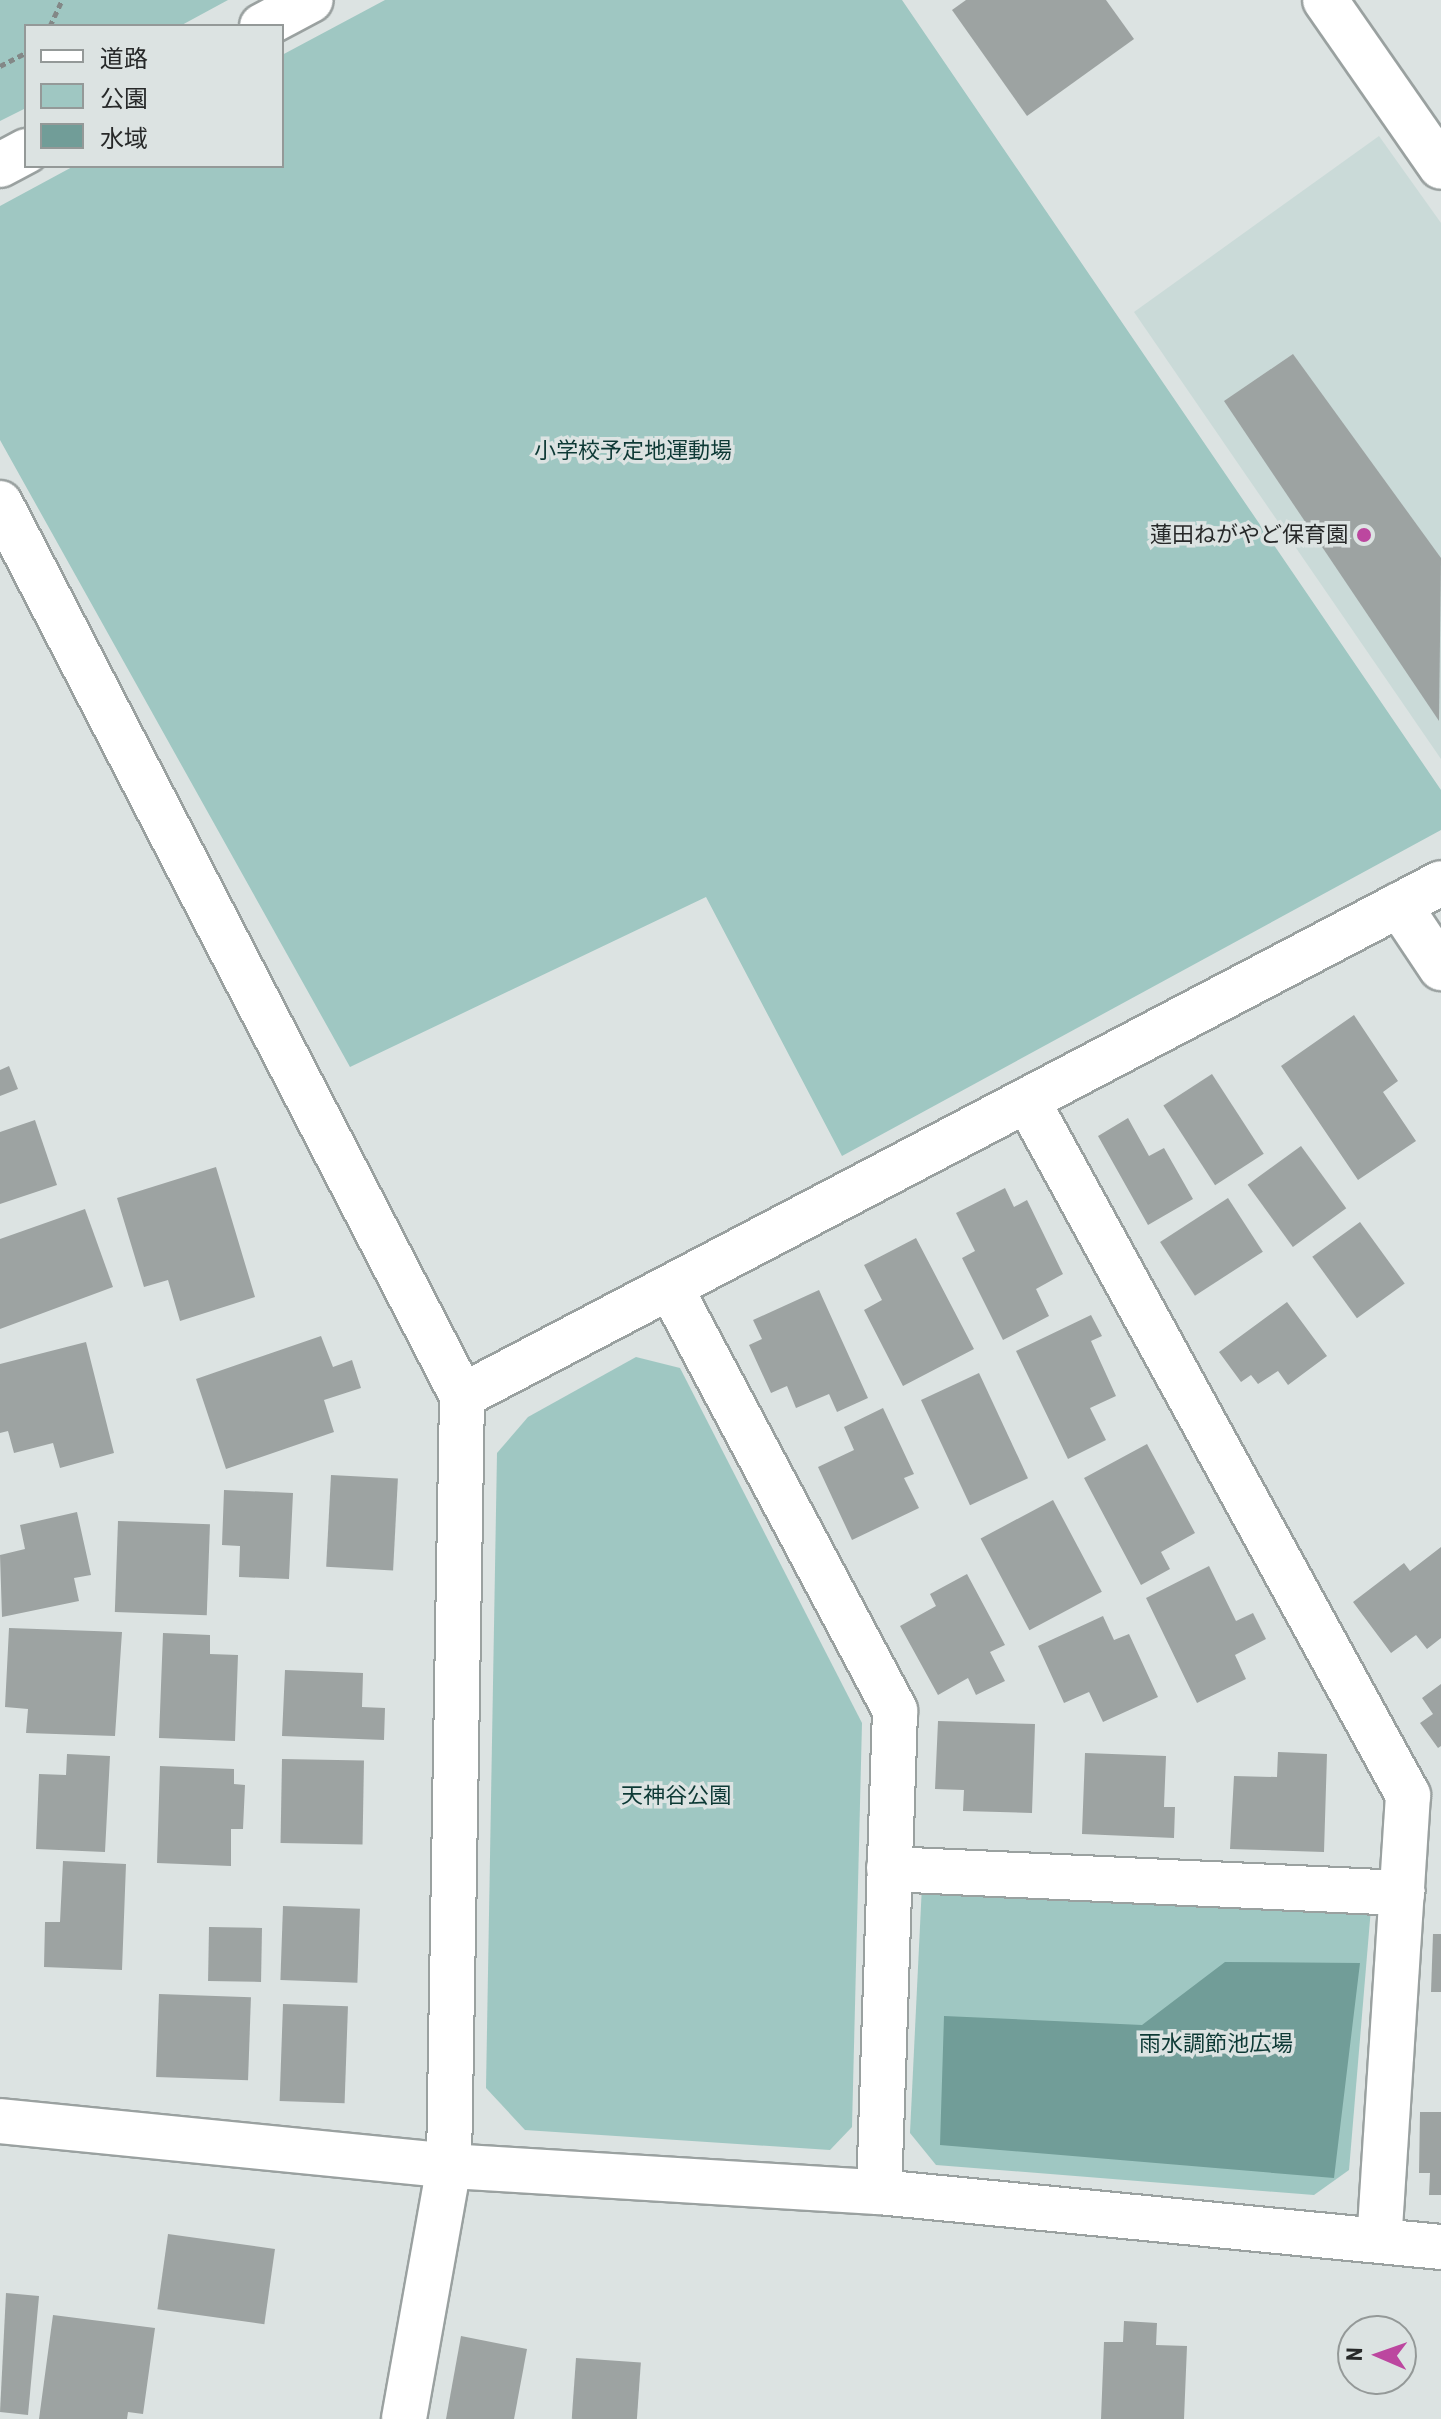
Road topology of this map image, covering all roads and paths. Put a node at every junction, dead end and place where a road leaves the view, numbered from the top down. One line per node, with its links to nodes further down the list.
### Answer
1 (62, 0): 4 (path)
2 (311, 0): 5 (street)
3 (1325, 0): 10 (street)
4 (51, 24)
5 (266, 24)
6 (24, 54): 7 (path)
7 (0, 66)
8 (24, 152): 9 (street)
9 (0, 165)
10 (1441, 167)
11 (0, 503): 17 (street)
12 (1441, 883): 13 (street)
13 (1399, 905): 14 (street); 15 (street)
14 (1441, 968)
15 (1027, 1100): 16 (street); 18 (street)
16 (670, 1287): 17 (street); 19 (street)
17 (462, 1396): 22 (street)
18 (1424, 1796): 20 (street)
19 (889, 1869): 20 (street); 23 (street)
20 (1402, 1893): 24 (street)
21 (0, 2121): 22 (street)
22 (449, 2166): 23 (street); 26 (street)
23 (879, 2192): 24 (street)
24 (1379, 2239): 25 (street)
25 (1441, 2247)
26 (404, 2419)

